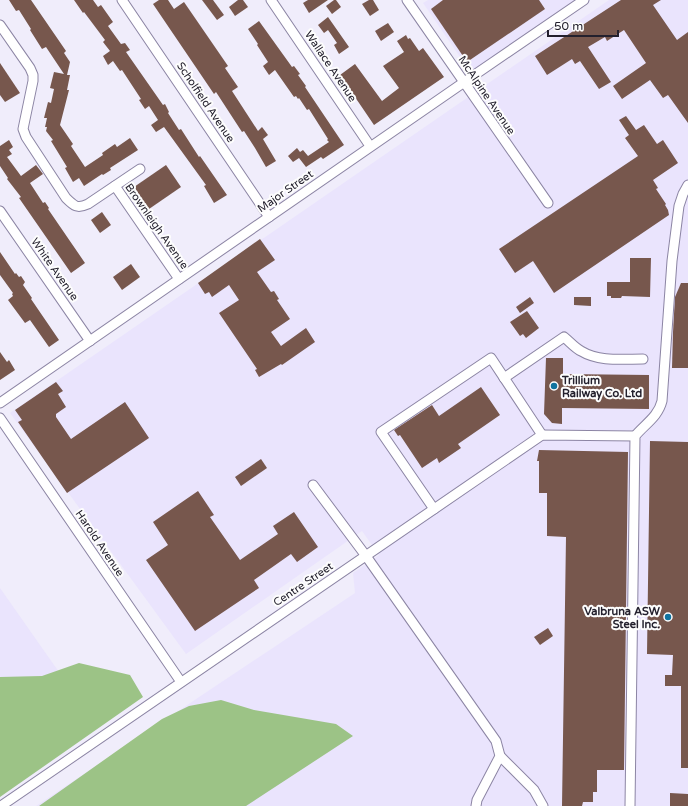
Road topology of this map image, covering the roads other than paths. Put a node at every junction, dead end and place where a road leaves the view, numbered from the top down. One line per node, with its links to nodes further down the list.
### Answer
1 (122, 0): 13 (street, Scholfield Avenue)
2 (271, 0): 7 (street, Wallace Avenue)
3 (407, 0): 6 (street, McAlpine Avenue)
4 (584, 0): 6 (street, Major Street)
5 (0, 25): 10 (street)
6 (464, 82): 7 (street, Major Street); 11 (street, McAlpine Avenue)
7 (370, 146): 13 (street, Major Street)
8 (140, 169): 10 (street)
9 (688, 185): 21 (street)
10 (115, 186): 14 (street, Brownleigh Avenue)
11 (548, 203)
12 (0, 211): 15 (street, White Avenue)
13 (269, 216): 14 (street, Major Street)
14 (179, 279): 15 (street, Major Street)
15 (90, 341): 18 (street, Major Street)
16 (643, 359): 17 (street)
17 (504, 378): 20 (street); 23 (street)
18 (0, 403)
19 (0, 418): 25 (street, Harold Avenue)
20 (547, 435): 21 (street); 23 (street, Centre Street)
21 (635, 436): 30 (street)
22 (313, 485): 24 (street)
23 (434, 509): 24 (street, Centre Street)
24 (366, 556): 25 (street, Centre Street); 26 (street)
25 (180, 682): 27 (street, Centre Street)
26 (500, 756): 28 (street); 29 (street)
27 (2, 806)
28 (476, 806)
29 (543, 806)
30 (630, 806)

